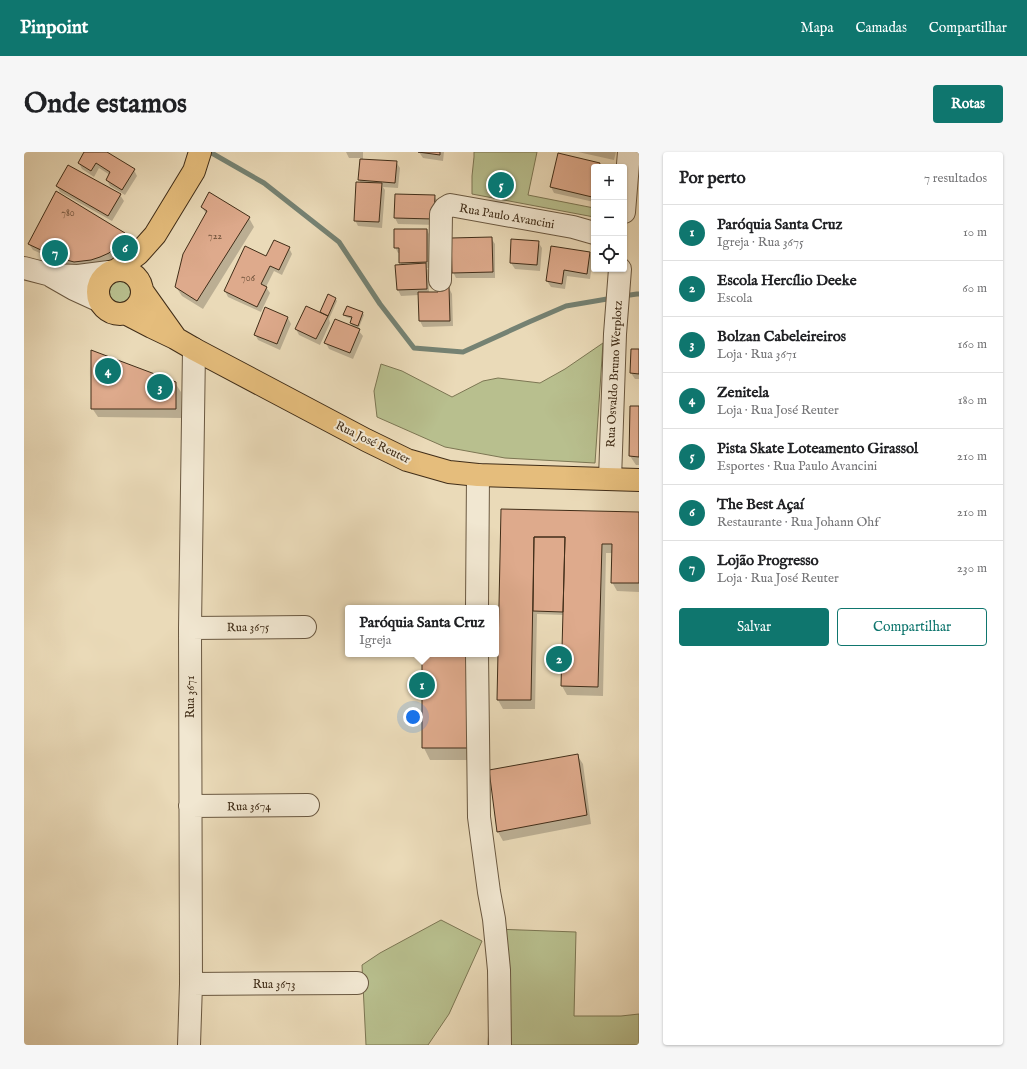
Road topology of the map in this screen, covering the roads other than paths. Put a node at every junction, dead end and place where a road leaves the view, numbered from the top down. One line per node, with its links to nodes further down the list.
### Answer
1 (629, 152): 3 (street)
2 (197, 161): 5 (main road)
3 (625, 200)
4 (591, 232): 10 (street, Rua Paulo Avancini)
5 (155, 235): 7 (main road); 11 (main road)
6 (24, 268): 9 (street)
7 (114, 271): 9 (street); 11 (main road); 12 (main road)
8 (619, 272): 17 (street, Rua Osvaldo Bruno Werplotz)
9 (50, 275): 12 (street)
10 (440, 280)
11 (142, 288): 13 (main road); 14 (main road, Rua José Reuter)
12 (98, 300): 13 (main road)
13 (127, 314): 14 (main road, Rua José Reuter)
14 (175, 338): 15 (main road, Rua José Reuter)
15 (194, 349): 16 (main road, Rua José Reuter); 21 (street, Rua 3671)
16 (478, 475): 17 (main road, Rua José Reuter); 19 (street)
17 (610, 479): 18 (main road, Rua José Reuter)
18 (639, 480)
19 (477, 605)
20 (305, 627): 21 (street, Rua 3675)
21 (190, 628): 24 (street, Rua 3671)
22 (477, 657): 28 (street)
23 (308, 805): 24 (street, Rua 3674)
24 (190, 806): 26 (street, Rua 3671)
25 (357, 983): 26 (street, Rua 3673)
26 (191, 984): 27 (street, Rua 3671)
27 (189, 1045)
28 (500, 1045)

